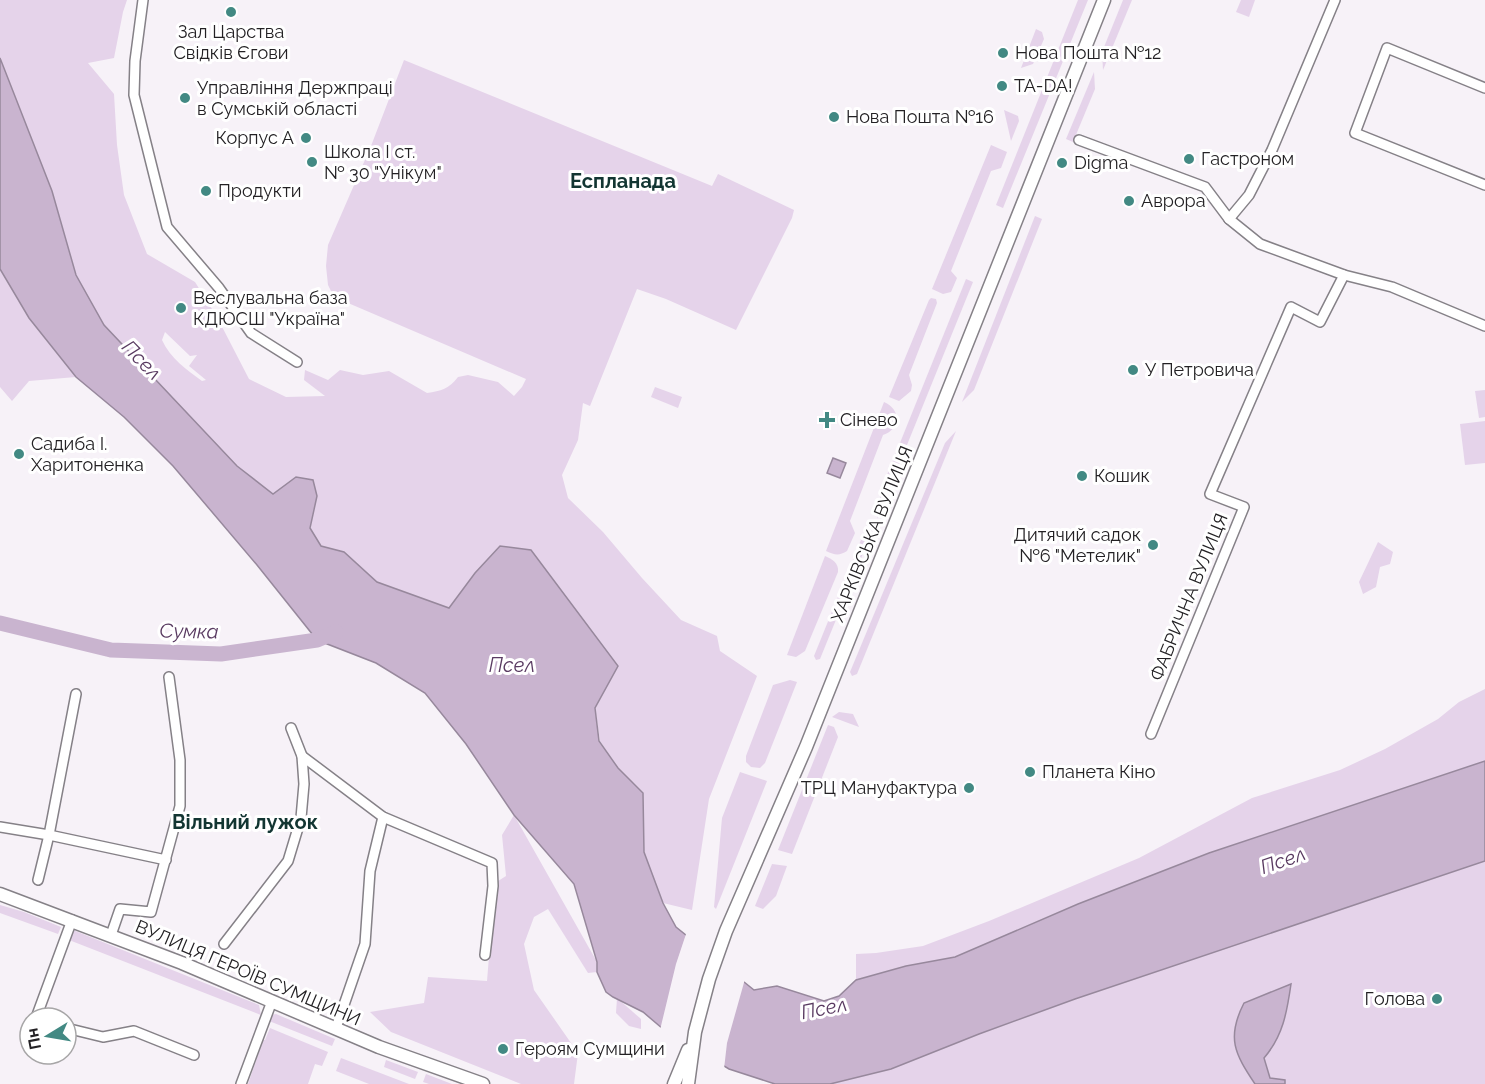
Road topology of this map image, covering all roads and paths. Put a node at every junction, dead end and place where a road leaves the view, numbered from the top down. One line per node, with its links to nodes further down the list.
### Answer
1 (143, 0): 10 (street)
2 (1104, 0): 30 (main road, ХАРКІВСЬКА ВУЛИЦЯ)
3 (1335, 0): 7 (street)
4 (1485, 88): 6 (street)
5 (1079, 140): 7 (street)
6 (1485, 185)
7 (1229, 219): 8 (street)
8 (1344, 275): 9 (street); 14 (street, ФАБРИЧНА ВУЛИЦЯ)
9 (1485, 326)
10 (297, 362)
11 (169, 677): 19 (street)
12 (76, 694): 18 (street)
13 (291, 728): 15 (street)
14 (1152, 734)
15 (302, 756): 16 (street); 24 (street)
16 (383, 817): 25 (street); 28 (street)
17 (0, 827): 18 (street)
18 (49, 835): 19 (street); 20 (street)
19 (166, 860): 23 (street)
20 (38, 880)
21 (0, 894): 22 (main road, ВУЛИЦЯ ГЕРОЇВ СУМЩИНИ)
22 (72, 920): 23 (main road, ВУЛИЦЯ ГЕРОЇВ СУМЩИНИ); 27 (street)
23 (111, 935): 26 (main road, ВУЛИЦЯ ГЕРОЇВ СУМЩИНИ)
24 (224, 944)
25 (485, 955)
26 (272, 1001): 28 (main road, ВУЛИЦЯ ГЕРОЇВ СУМЩИНИ); 32 (street)
27 (40, 1006)
28 (336, 1028): 33 (main road, ВУЛИЦЯ ГЕРОЇВ СУМЩИНИ)
29 (78, 1031): 31 (street)
30 (695, 1032): 34 (main road); 35 (main road, ХАРКІВСЬКА ВУЛИЦЯ)
31 (194, 1055)
32 (241, 1084)
33 (483, 1084)
34 (674, 1084)
35 (688, 1084)

